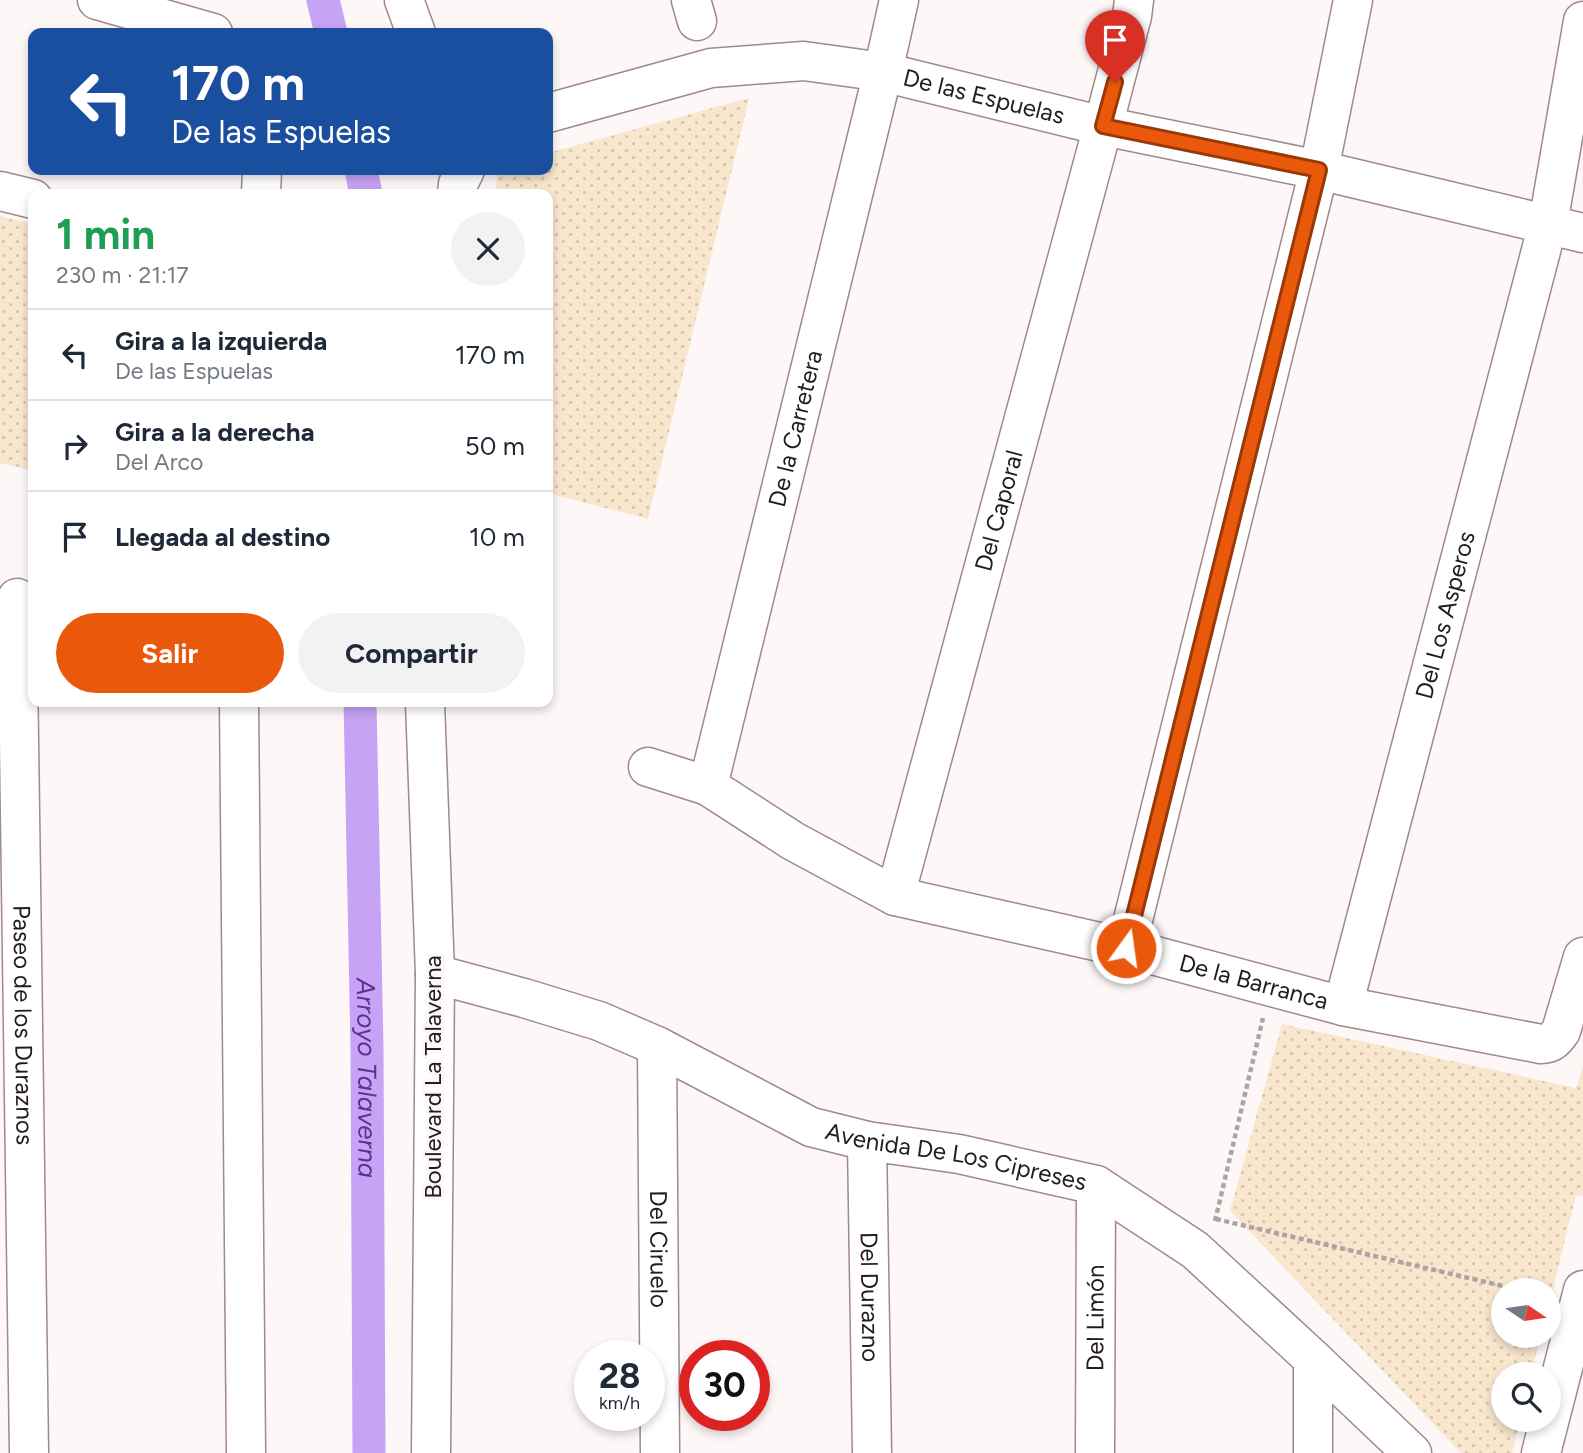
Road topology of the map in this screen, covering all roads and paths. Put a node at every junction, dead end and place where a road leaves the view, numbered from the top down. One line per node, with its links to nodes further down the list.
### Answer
1 (96, 0): 8 (street)
2 (208, 0): 9 (street)
3 (404, 0): 10 (street)
4 (899, 0): 11 (street)
5 (1135, 0): 13 (street, Del Caporal)
6 (1353, 0): 14 (street)
7 (1583, 21): 17 (street, Del Los Asperos)
8 (196, 28)
9 (218, 28)
10 (414, 28)
11 (883, 72): 12 (street, De las Espuelas); 13 (street, De las Espuelas); 22 (street, De la Carretera)
12 (553, 112)
13 (1103, 126): 14 (street, De las Espuelas); 23 (street, Del Caporal)
14 (1319, 170): 17 (street, De las Espuelas); 24 (street)
15 (0, 191): 16 (street)
16 (28, 198)
17 (1565, 228): 28 (street, Del Los Asperos)
18 (17, 598): 37 (street, Paseo de los Duraznos)
19 (239, 707): 38 (street)
20 (425, 707): 26 (street, Boulevard La Talaverna)
21 (648, 767): 22 (street, De la Barranca)
22 (708, 786): 23 (street, De la Barranca)
23 (895, 896): 24 (street, De la Barranca)
24 (1126, 948): 27 (street, De la Barranca)
25 (1583, 957): 28 (street, De la Barranca)
26 (435, 974): 29 (street, Avenida De Los Cipreses); 39 (street, Boulevard La Talaverna)
27 (1271, 987): 28 (street, De la Barranca); 32 (path)
28 (1343, 1006)
29 (657, 1046): 30 (street, Avenida De Los Cipreses); 40 (street, Del Ciruelo)
30 (867, 1141): 31 (street, Avenida De Los Cipreses); 41 (street, Del Durazno)
31 (1096, 1185): 33 (street, Avenida De Los Cipreses); 42 (street, Del Limón)
32 (1216, 1219): 33 (path); 34 (path)
33 (1195, 1250): 36 (street, Avenida De Los Cipreses)
34 (1491, 1283)
35 (1583, 1290): 45 (street)
36 (1313, 1359): 43 (street); 44 (street, Avenida De Los Cipreses)
37 (29, 1453)
38 (246, 1453)
39 (431, 1453)
40 (660, 1453)
41 (872, 1453)
42 (1095, 1453)
43 (1313, 1453)
44 (1412, 1453)
45 (1541, 1453)

